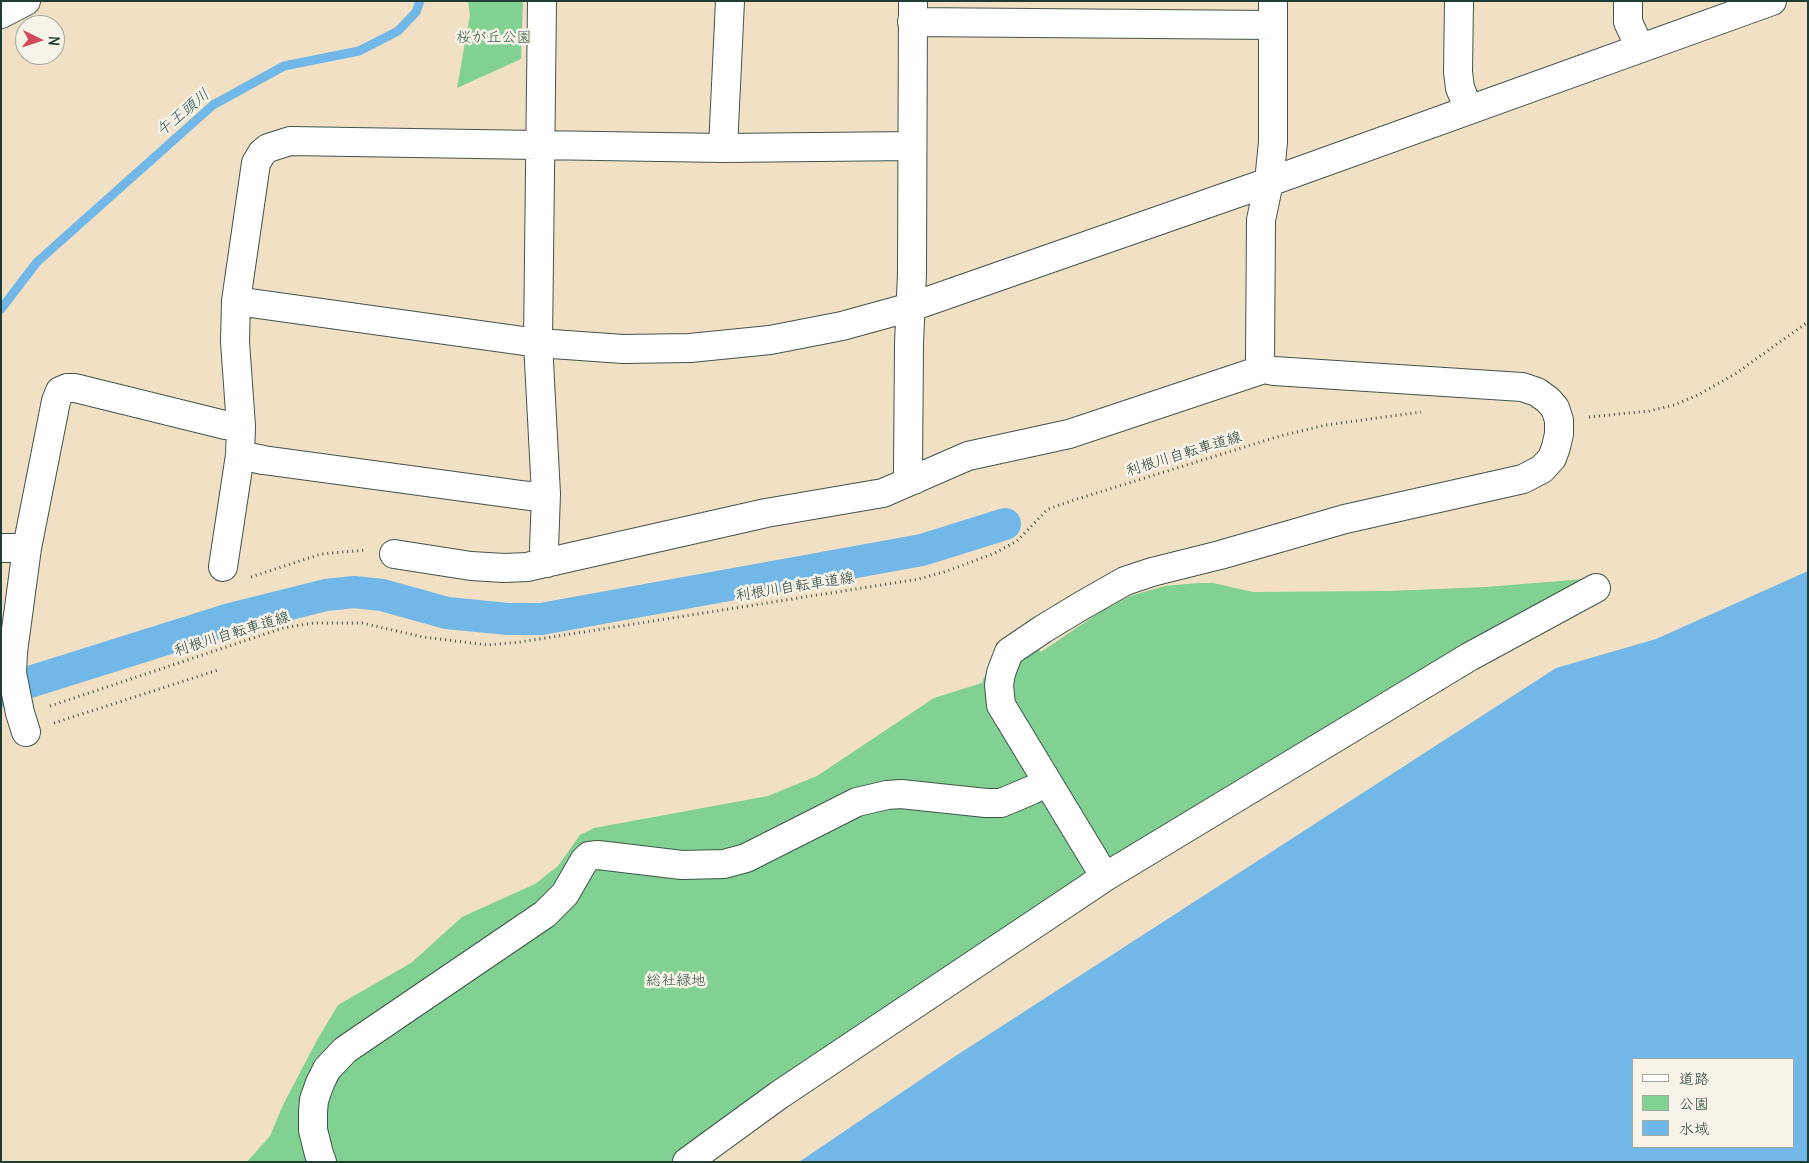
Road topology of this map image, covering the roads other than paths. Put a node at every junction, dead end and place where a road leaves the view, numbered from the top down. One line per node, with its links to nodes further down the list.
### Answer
1 (26, 1): 9 (street)
2 (542, 1): 12 (street)
3 (730, 1): 14 (street)
4 (1458, 1): 11 (street)
5 (1628, 1): 10 (street)
6 (1772, 1): 10 (street)
7 (912, 11): 8 (street); 13 (street)
8 (1273, 13): 15 (street)
9 (1, 14)
10 (1640, 48): 11 (street)
11 (1468, 110): 15 (street)
12 (540, 146): 14 (street); 16 (street); 18 (street)
13 (912, 146): 14 (street); 17 (street)
14 (723, 148)
15 (1269, 182): 17 (street); 19 (street)
16 (236, 302): 18 (street); 20 (street)
17 (911, 307): 18 (street); 22 (street)
18 (538, 344): 23 (street)
19 (1264, 369): 22 (street); 30 (street)
20 (240, 426): 21 (street); 24 (street)
21 (240, 456): 23 (street); 27 (street)
22 (914, 480): 26 (street)
23 (546, 494): 26 (street)
24 (14, 548): 29 (street)
25 (394, 554): 26 (street)
26 (546, 563)
27 (224, 567)
28 (1596, 588): 31 (street)
29 (26, 732)
30 (1047, 782): 31 (street); 32 (street)
31 (1106, 877): 33 (street)
32 (322, 1162)
33 (687, 1162)

